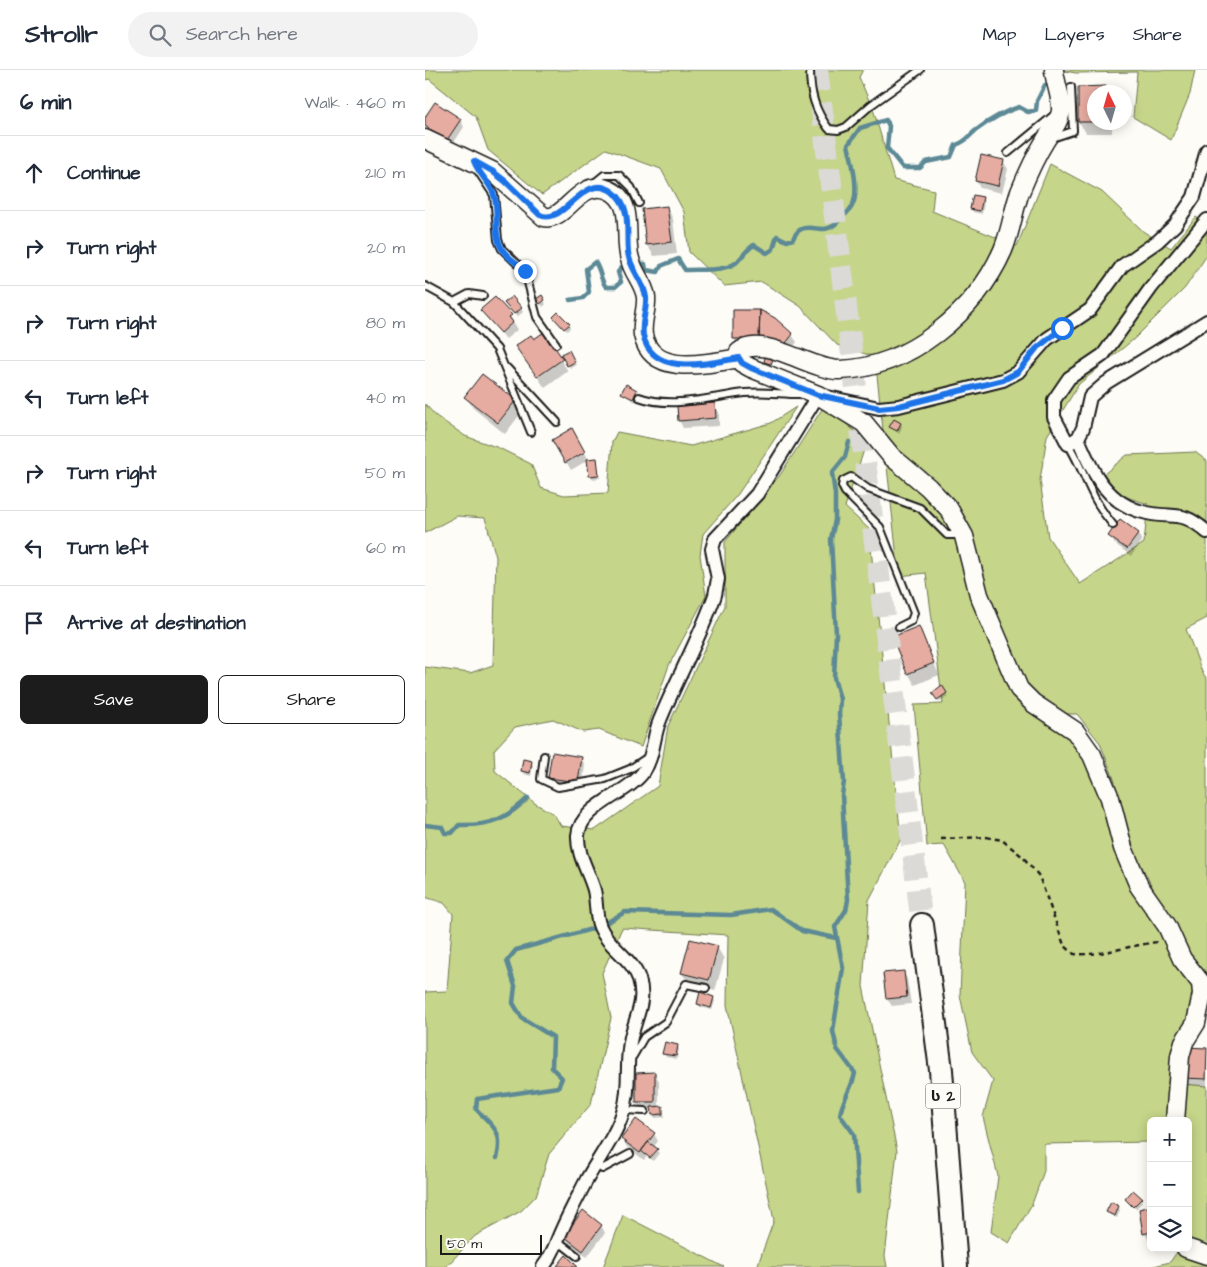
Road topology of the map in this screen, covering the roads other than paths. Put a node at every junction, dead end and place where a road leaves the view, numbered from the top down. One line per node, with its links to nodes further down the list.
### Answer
1 (810, 70): 2 (lane)
2 (920, 70)
3 (1054, 70): 4 (street)
4 (1064, 88): 7 (lane); 19 (street)
5 (425, 139): 8 (street)
6 (1207, 150): 21 (street)
7 (1008, 153)
8 (474, 161): 9 (street); 16 (lane)
9 (589, 188): 10 (lane); 18 (street)
10 (639, 203)
11 (1207, 220): 25 (street)
12 (425, 286): 14 (lane)
13 (483, 296): 14 (lane)
14 (454, 302): 20 (lane)
15 (1207, 321): 25 (street)
16 (556, 344)
17 (791, 345): 19 (lane)
18 (739, 358): 19 (street); 21 (street)
19 (807, 362)
20 (505, 365): 23 (lane); 24 (lane)
21 (818, 395): 22 (lane); 27 (street); 30 (street)
22 (639, 397)
23 (557, 422)
24 (531, 432)
25 (1073, 441): 26 (lane); 28 (street)
26 (1113, 525)
27 (962, 530): 29 (lane); 37 (street)
28 (1207, 532)
29 (899, 627)
30 (650, 755): 31 (lane); 34 (street)
31 (544, 756)
32 (922, 925): 45 (highway, ს 2)
33 (707, 988): 34 (lane)
34 (629, 1066): 35 (street)
35 (624, 1110): 36 (lane); 39 (street)
36 (645, 1111)
37 (1175, 1117)
38 (630, 1154): 39 (lane)
39 (596, 1164): 40 (street)
40 (558, 1241): 43 (lane); 44 (street)
41 (1192, 1250): 42 (street)
42 (1207, 1255)
43 (577, 1256)
44 (543, 1267)
45 (956, 1267)

